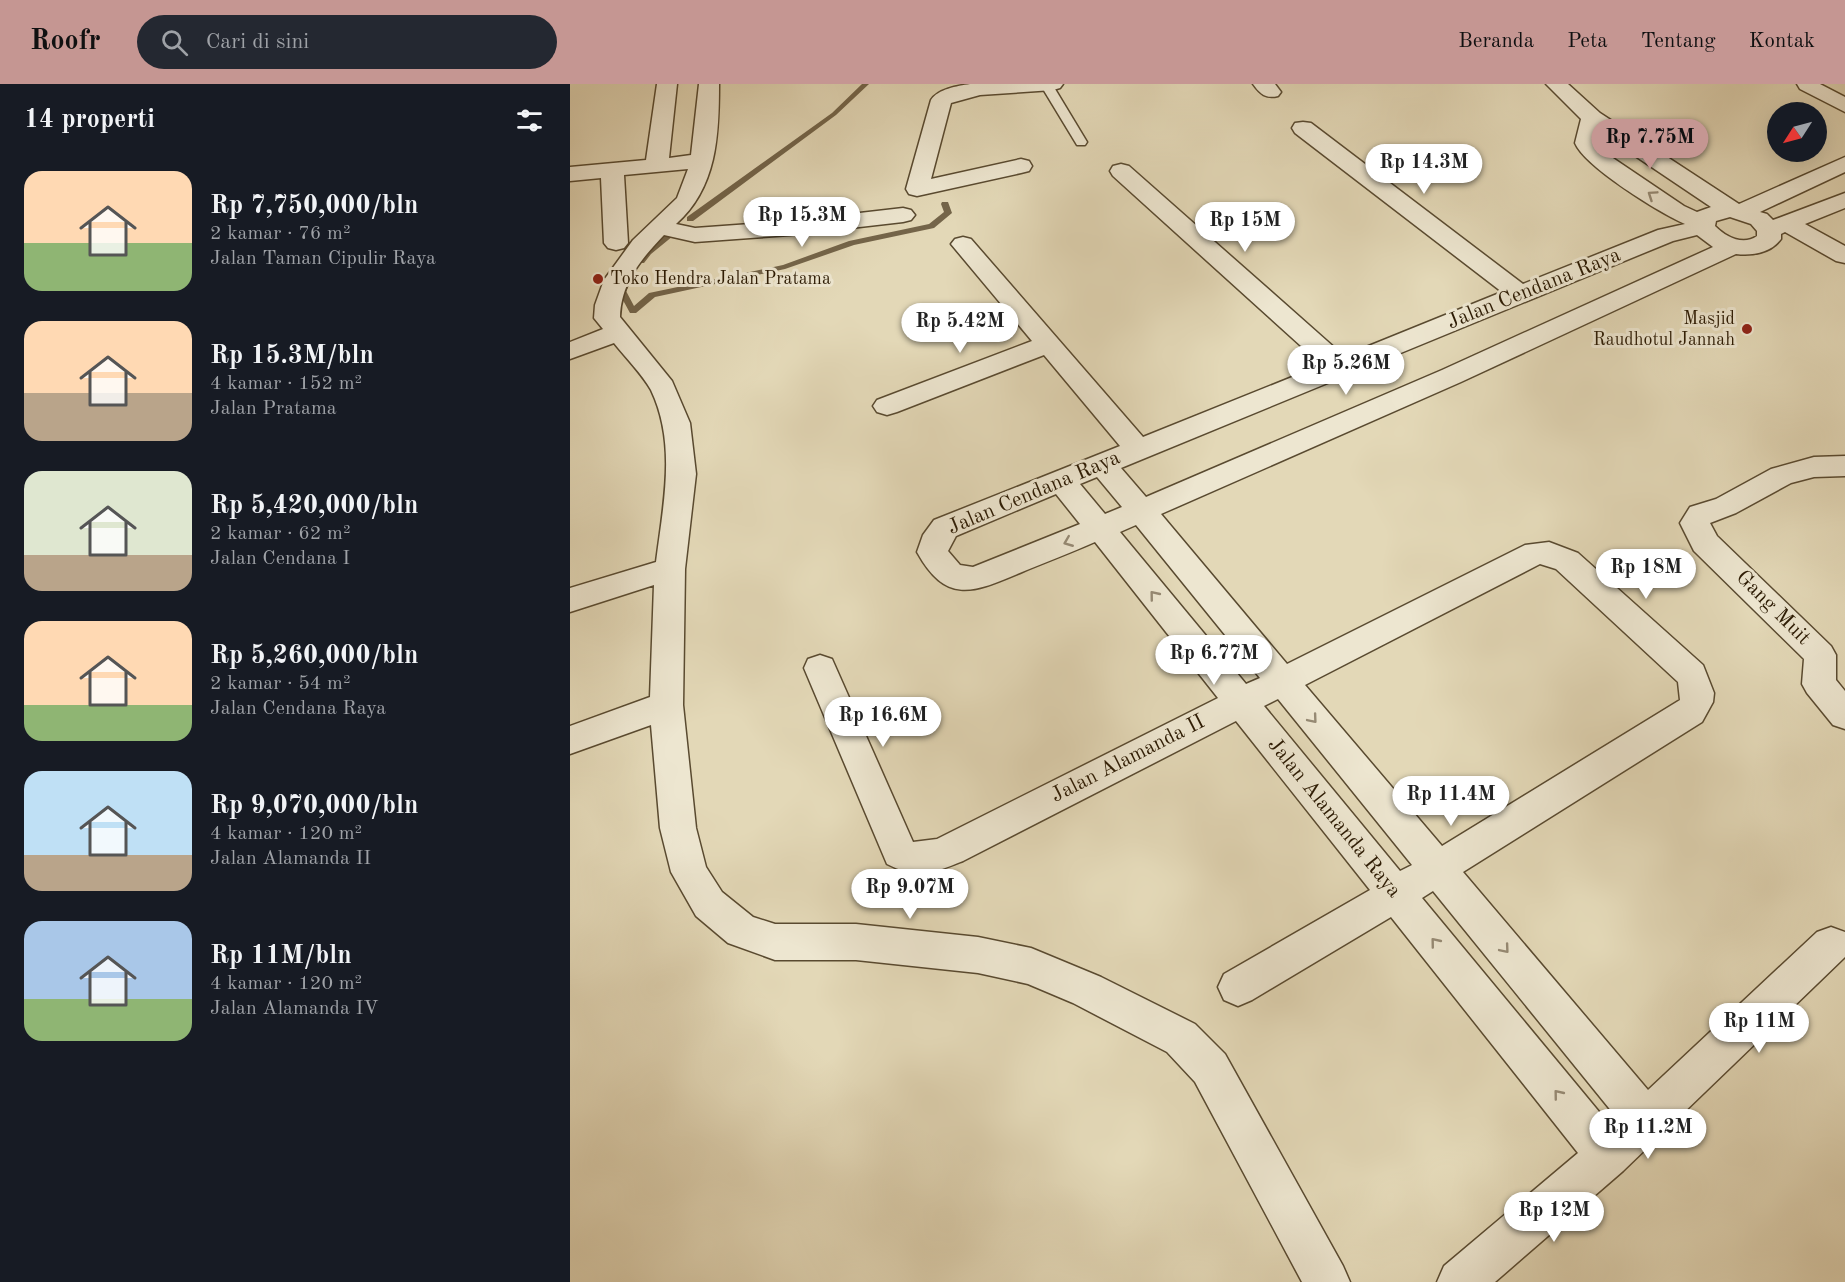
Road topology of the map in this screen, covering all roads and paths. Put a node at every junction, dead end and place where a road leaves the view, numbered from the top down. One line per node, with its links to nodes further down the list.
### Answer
1 (667, 84): 12 (street)
2 (709, 84): 11 (street)
3 (1046, 84): 4 (street); 10 (lane); 14 (street)
4 (1053, 84)
5 (1807, 85): 7 (street)
6 (1560, 88): 8 (street)
7 (1845, 106)
8 (1592, 118): 19 (street); 21 (street, one-way to 8)
9 (1303, 128): 28 (street)
10 (1081, 142)
11 (701, 161): 12 (street); 22 (street)
12 (657, 164): 15 (street)
13 (1845, 164): 19 (street, Jalan Cendana Raya)
14 (1021, 166)
15 (612, 169): 17 (street); 24 (street)
16 (1121, 171): 32 (street)
17 (570, 174)
18 (1845, 200): 23 (street)
19 (1736, 211): 21 (street, Jalan Cendana Raya); 23 (street)
20 (903, 215): 22 (street)
21 (1703, 225): 26 (street); 28 (street, Jalan Cendana Raya)
22 (659, 227): 29 (street)
23 (1779, 227): 26 (street); 27 (street)
24 (616, 243)
25 (963, 244): 30 (street)
26 (1734, 246): 38 (street, Jalan Cendana Raya)
27 (1845, 256)
28 (1520, 294): 32 (street, Jalan Cendana Raya)
29 (617, 333): 31 (street); 40 (street)
30 (1049, 344): 33 (street); 34 (street)
31 (570, 351)
32 (1341, 367): 34 (street, Jalan Cendana Raya)
33 (887, 406)
34 (1138, 449): 35 (street, Jalan Cendana Raya)
35 (1101, 464): 37 (street, Jalan Cendana Raya); 38 (street)
36 (1845, 466): 46 (street, Gang Muit)
37 (1061, 480): 39 (street, Jalan Alamanda Raya); 39 (street, Jalan Cendana Raya, one-way to 37)
38 (1142, 512): 39 (street, Jalan Cendana Raya); 43 (street)
39 (1101, 529): 44 (street, Jalan Alamanda Raya, one-way to 39)
40 (670, 569): 41 (street); 45 (street)
41 (570, 600)
42 (820, 668): 44 (street, Jalan Alamanda II)
43 (1282, 681): 44 (street, Jalan Alamanda II); 48 (street, one-way to 48); 48 (street, Jalan Alamanda II)
44 (1240, 702): 49 (street, Jalan Alamanda Raya)
45 (666, 705): 47 (street); 54 (street)
46 (1845, 715)
47 (570, 740)
48 (1437, 868): 49 (street); 52 (street, one-way to 52)
49 (1396, 894): 51 (street); 53 (street, Jalan Alamanda Raya, one-way to 49)
50 (1831, 945): 52 (street)
51 (1238, 987)
52 (1646, 1119): 53 (street)
53 (1608, 1156): 55 (street)
54 (1327, 1282)
55 (1460, 1282)

